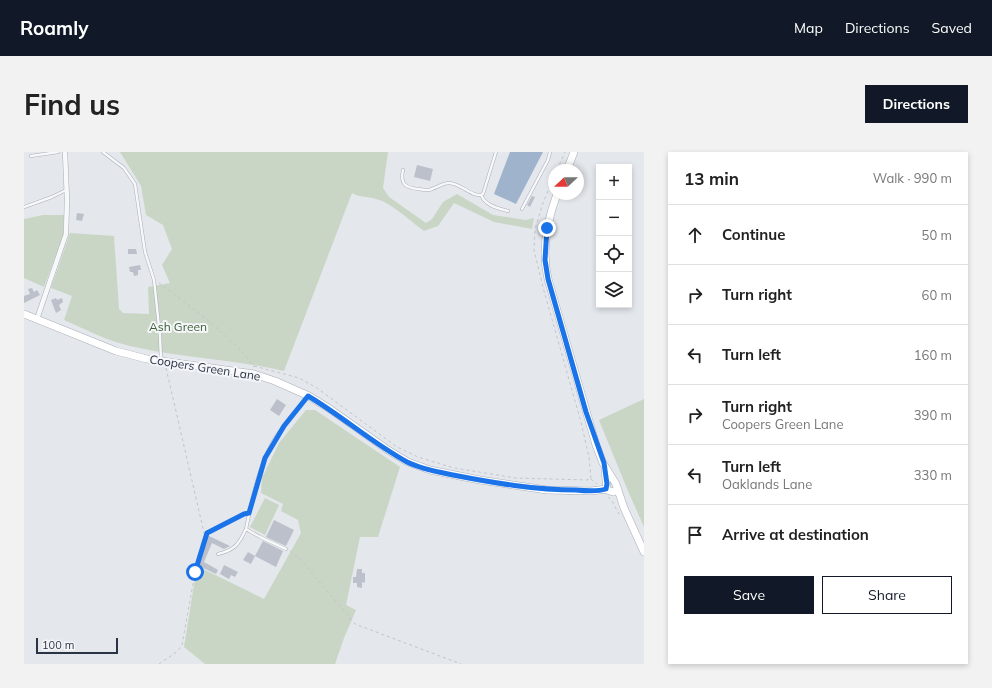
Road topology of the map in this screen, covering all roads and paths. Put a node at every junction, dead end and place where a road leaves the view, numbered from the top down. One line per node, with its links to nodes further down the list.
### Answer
1 (58, 152): 8 (lane)
2 (65, 152): 12 (street)
3 (102, 152): 19 (lane)
4 (496, 152): 14 (lane)
5 (550, 152): 17 (lane)
6 (565, 152): 9 (path)
7 (574, 152): 10 (street)
8 (31, 156)
9 (560, 164)
10 (569, 164)
11 (403, 170): 14 (lane)
12 (67, 189): 16 (lane); 21 (street)
13 (548, 191): 24 (path)
14 (481, 195): 18 (lane)
15 (555, 200): 25 (street)
16 (24, 207)
17 (522, 209)
18 (508, 211)
19 (154, 280): 22 (lane); 24 (path)
20 (24, 314): 21 (street, Coopers Green Lane)
21 (37, 318): 22 (street, Coopers Green Lane)
22 (164, 361): 23 (street, Coopers Green Lane); 28 (path)
23 (308, 396): 25 (street, Coopers Green Lane); 26 (lane)
24 (591, 479): 25 (path)
25 (609, 486): 30 (street)
26 (249, 513): 27 (lane); 28 (path)
27 (246, 529): 29 (lane); 31 (lane)
28 (205, 537): 32 (path)
29 (286, 549): 33 (path)
30 (644, 552)
31 (218, 554)
32 (159, 664)
33 (461, 664)

